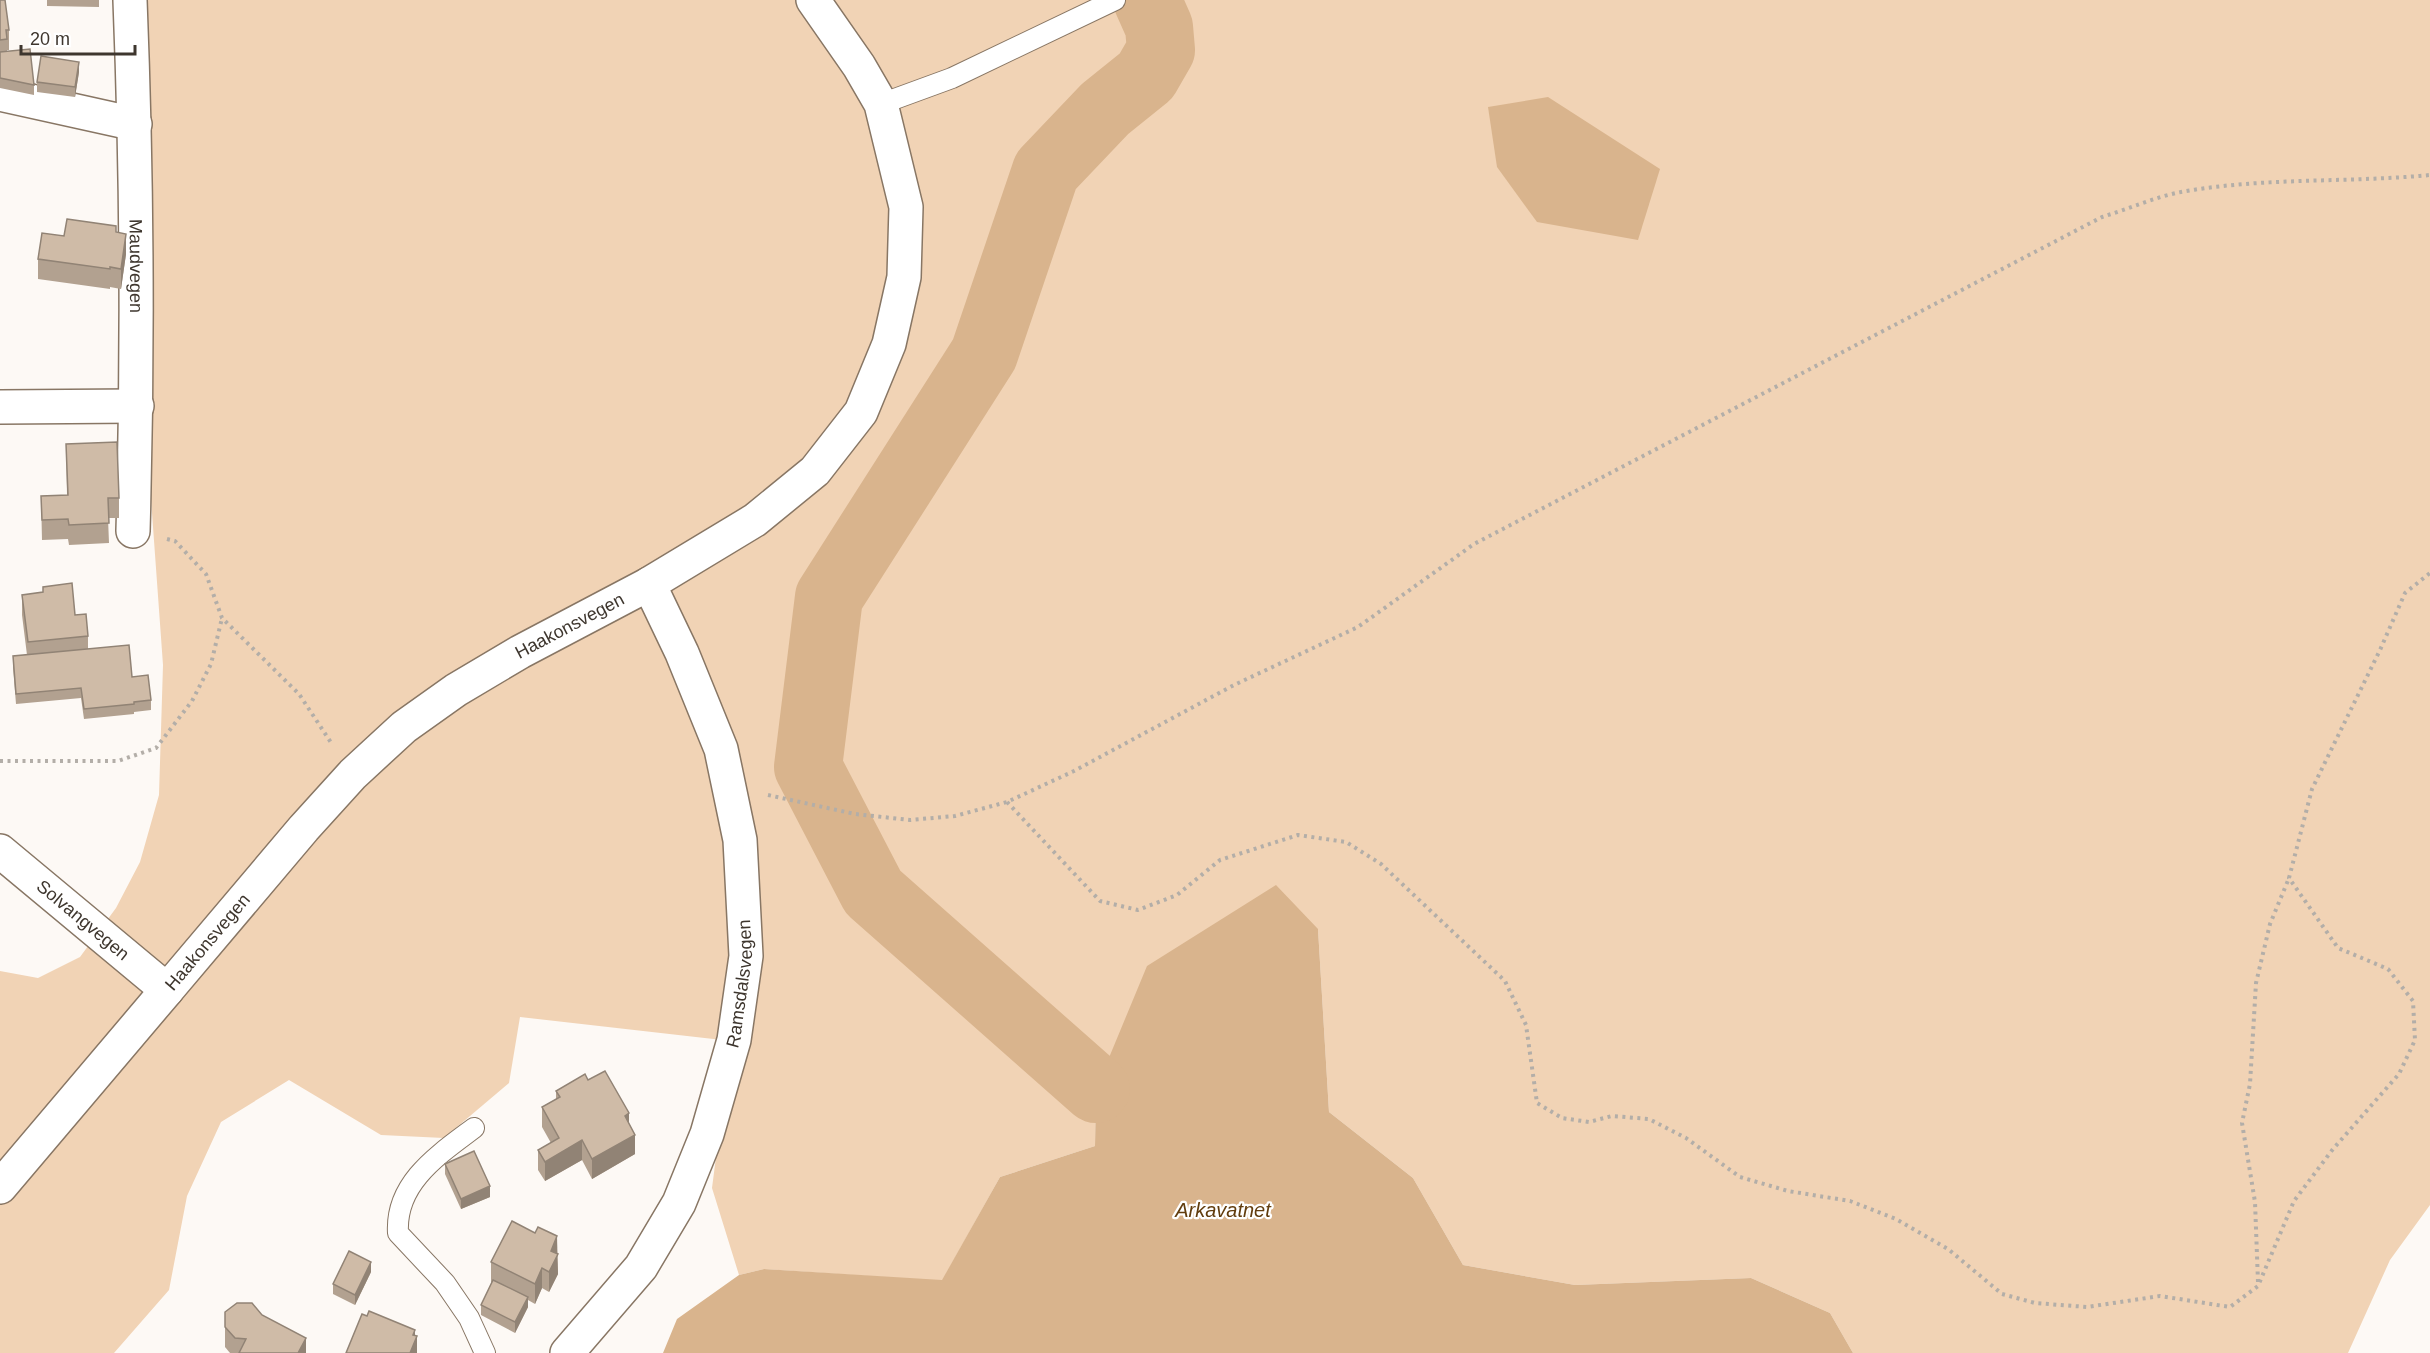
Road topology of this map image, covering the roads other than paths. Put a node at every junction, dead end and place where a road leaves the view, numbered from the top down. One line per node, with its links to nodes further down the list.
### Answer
1 (130, 0): 6 (street, Maudvegen)
2 (813, 0): 5 (street, Haakonsvegen)
3 (1115, 0): 5 (lane)
4 (0, 94): 6 (street)
5 (881, 104): 10 (street, Haakonsvegen)
6 (135, 124): 7 (street, Maudvegen)
7 (137, 405): 8 (street); 9 (street, Maudvegen)
8 (0, 407)
9 (133, 531)
10 (649, 584): 12 (street, Haakonsvegen); 16 (street, Ramsdalsvegen)
11 (0, 851): 12 (street, Solvangvegen)
12 (167, 990): 14 (street, Haakonsvegen)
13 (474, 1128): 15 (lane)
14 (0, 1187)
15 (485, 1353)
16 (567, 1353)

